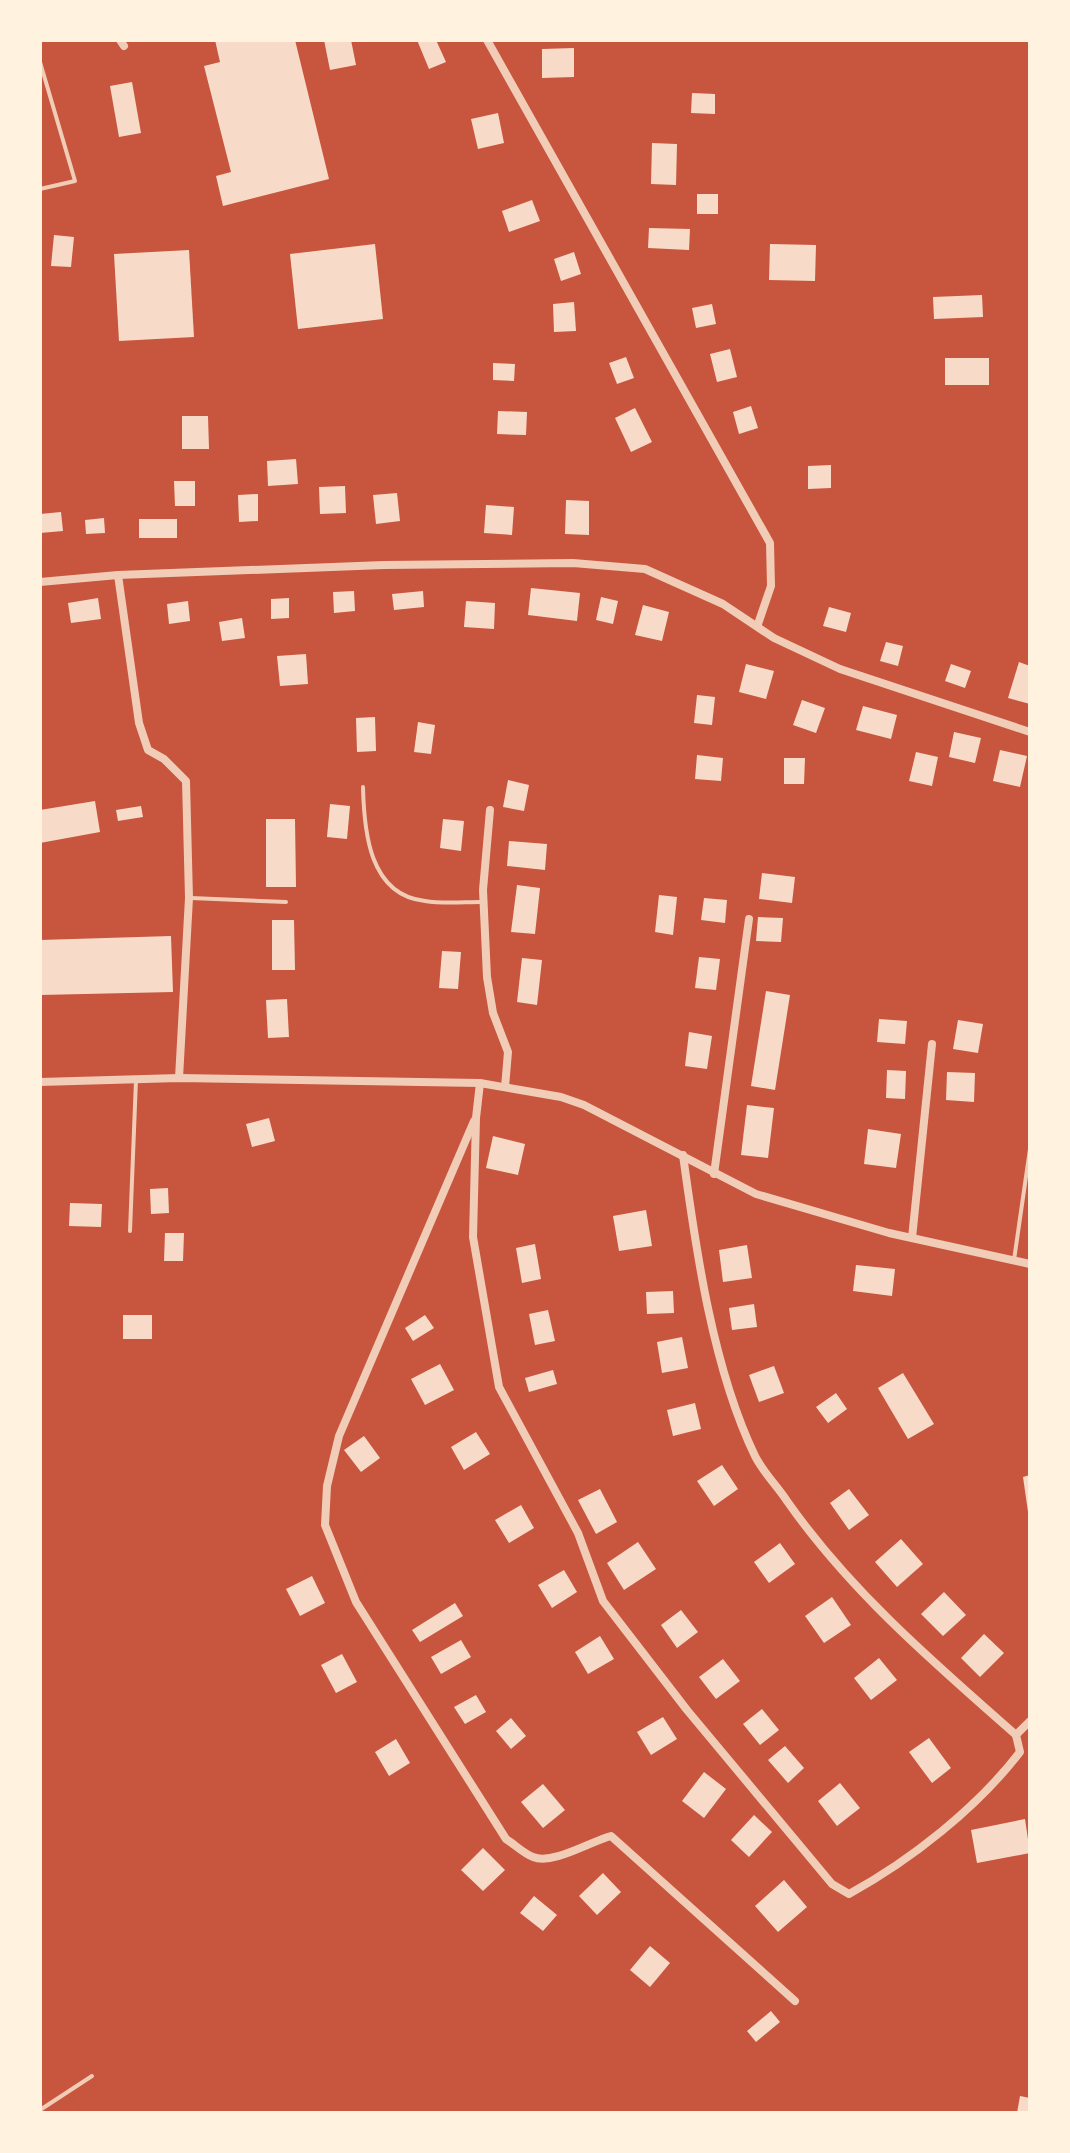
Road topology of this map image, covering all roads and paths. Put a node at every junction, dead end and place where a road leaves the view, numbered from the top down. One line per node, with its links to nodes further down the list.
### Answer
1 (487, 40): 6 (street)
2 (40, 62): 3 (lane)
3 (40, 189)
4 (118, 575): 5 (street); 6 (street); 10 (street)
5 (40, 582)
6 (758, 624): 7 (street)
7 (1030, 732)
8 (363, 787): 12 (lane)
9 (490, 810): 12 (street)
10 (189, 898): 11 (lane); 15 (street)
11 (286, 902)
12 (484, 902): 19 (street)
13 (749, 919): 23 (street)
14 (932, 1044): 25 (street)
15 (179, 1078): 16 (street); 18 (street)
16 (136, 1080): 17 (street); 24 (lane)
17 (40, 1082)
18 (480, 1083): 19 (street); 20 (street)
19 (505, 1087): 22 (street)
20 (476, 1118): 29 (street); 30 (street)
21 (1030, 1149): 26 (lane)
22 (683, 1155): 23 (street); 29 (street)
23 (714, 1174): 25 (street)
24 (130, 1231)
25 (912, 1238): 26 (street)
26 (1014, 1260): 27 (street)
27 (1030, 1264)
28 (1030, 1721): 29 (street)
29 (1016, 1735)
30 (795, 2001)
31 (92, 2076): 32 (lane)
32 (40, 2110)

